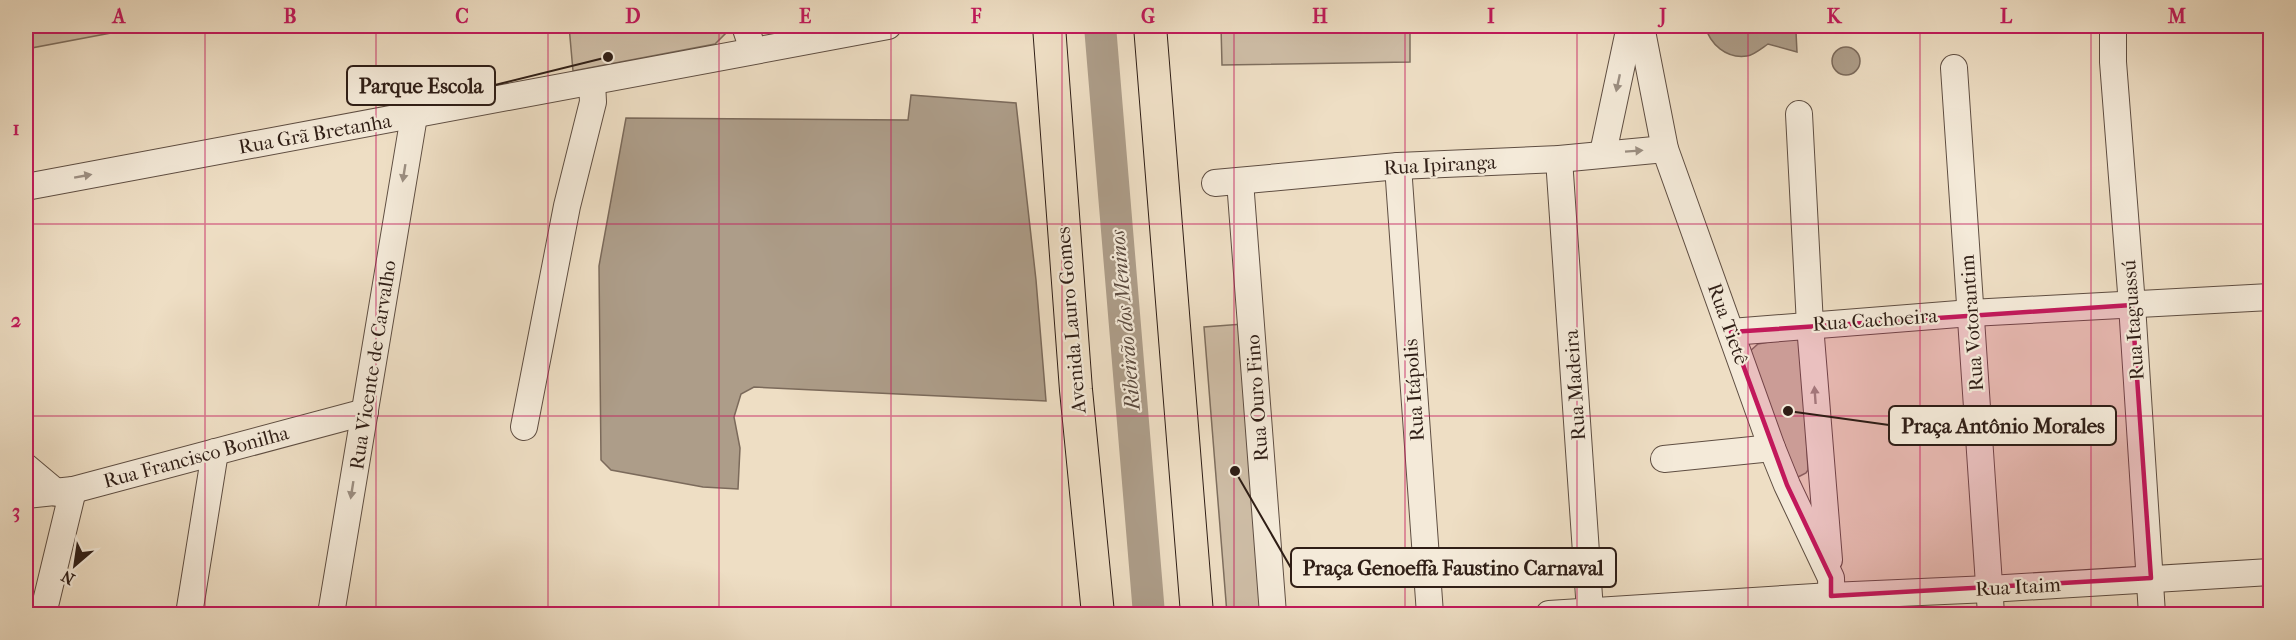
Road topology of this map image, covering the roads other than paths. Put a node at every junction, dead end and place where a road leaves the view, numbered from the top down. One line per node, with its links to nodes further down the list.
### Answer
1 (745, 26): 9 (street)
2 (888, 26): 9 (street, Rua Grã Bretanha)
3 (1049, 26): 45 (main road, Avenida Lauro Gomes)
4 (1150, 26): 46 (main road)
5 (1168, 26): 47 (main road)
6 (1630, 26): 15 (street, one-way to 15)
7 (1641, 26): 14 (street, Rua Tietê)
8 (2120, 27): 22 (street, Rua Itaguassú)
9 (753, 50): 11 (street, Rua Grã Bretanha)
10 (1954, 69): 23 (street, Rua Votorantim)
11 (592, 82): 13 (street, Rua Grã Bretanha); 27 (street)
12 (1799, 114): 24 (street)
13 (414, 116): 20 (street, Rua Grã Bretanha, one-way to 13); 26 (street, Rua Vicente de Carvalho, one-way to 26)
14 (1665, 149): 15 (street, Rua Ipiranga, one-way to 14); 25 (street, Rua Tietê)
15 (1603, 153): 16 (street, Rua Ipiranga)
16 (1559, 159): 17 (street, Rua Ipiranga); 40 (street, Rua Madeira)
17 (1398, 166): 18 (street, Rua Ipiranga); 49 (street, Rua Itápolis)
18 (1240, 181): 19 (street, Rua Ipiranga); 48 (street, Rua Ouro Fino)
19 (1215, 183)
20 (26, 187)
21 (2271, 297): 22 (street, Rua Cachoeira)
22 (2132, 305): 23 (street, Rua Cachoeira); 37 (street, Rua Itaguassú)
23 (1971, 313): 24 (street, Rua Cachoeira); 38 (street, Rua Votorantim)
24 (1810, 325): 25 (street, Rua Cachoeira); 32 (street, one-way to 24)
25 (1731, 332): 28 (street, Rua Tietê)
26 (365, 412): 29 (street, Rua Francisco Bonilha); 44 (street, Rua Vicente de Carvalho, one-way to 44)
27 (524, 427)
28 (1772, 448): 30 (street); 33 (street, Rua Tietê)
29 (215, 452): 34 (street, Rua Francisco Bonilha); 43 (street)
30 (1664, 459)
31 (26, 467): 34 (street)
32 (1821, 474): 33 (street); 39 (street)
33 (1787, 485): 39 (street, Rua Tietê)
34 (65, 491): 35 (street, Rua Francisco Bonilha); 42 (street)
35 (26, 495)
36 (2271, 572): 37 (street, Rua Itaim)
37 (2151, 578): 38 (street, Rua Itaim); 52 (street, Rua Itaguassú)
38 (1989, 589): 39 (street, Rua Itaim); 51 (street, Rua Votorantim)
39 (1831, 596): 41 (street, Rua Itaim)
40 (1590, 611): 41 (street, Rua Itaim); 50 (street, Rua Itaim)
41 (1672, 611)
42 (43, 615)
43 (189, 615)
44 (331, 615)
45 (1098, 615)
46 (1197, 615)
47 (1215, 615)
48 (1273, 615)
49 (1430, 615)
50 (1549, 615)
51 (1991, 615)
52 (2152, 615)

